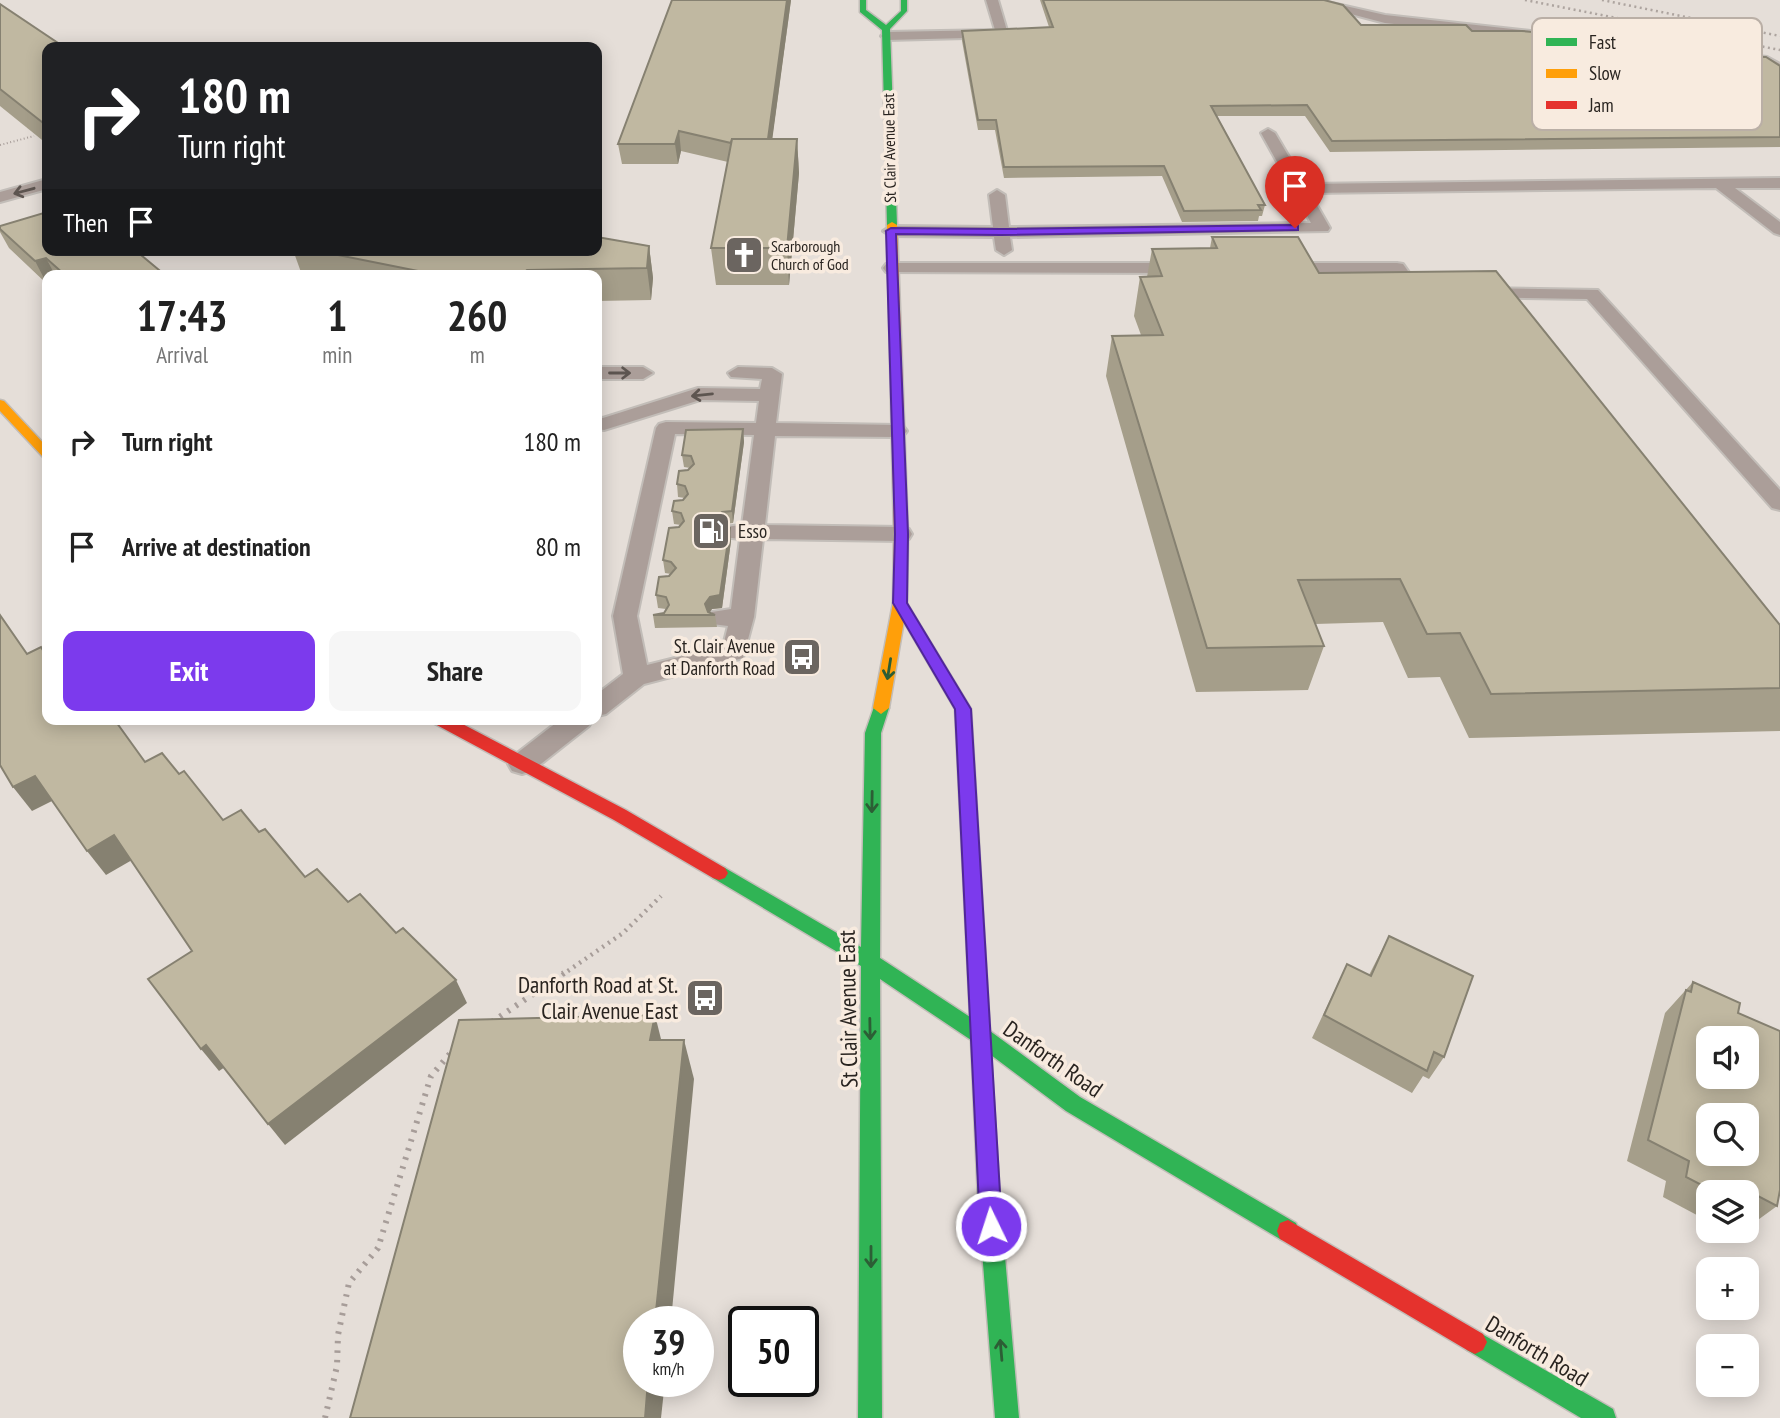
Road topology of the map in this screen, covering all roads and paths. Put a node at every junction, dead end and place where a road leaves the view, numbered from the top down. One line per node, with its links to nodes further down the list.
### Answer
1 (863, 0): 5 (main road)
2 (904, 0): 5 (main road)
3 (992, 0): 5 (lane)
4 (1304, 0): 6 (lane)
5 (887, 32): 19 (main road, St Clair Avenue East)
6 (1532, 35)
7 (1762, 60): 8 (lane)
8 (1780, 69)
9 (1268, 133): 15 (lane)
10 (34, 136): 11 (path)
11 (0, 145)
12 (1780, 183): 13 (lane)
13 (1720, 184): 15 (lane); 18 (lane)
14 (42, 185): 17 (lane, one-way to 17)
15 (1300, 189): 20 (lane)
16 (997, 195): 20 (lane)
17 (0, 197)
18 (1780, 230)
19 (891, 231): 20 (lane); 21 (main road, St Clair Avenue East)
20 (1001, 232): 24 (lane)
21 (892, 268): 24 (lane); 31 (main road, St Clair Avenue East)
22 (1202, 268): 24 (lane)
23 (1258, 268): 38 (lane)
24 (1007, 269)
25 (602, 373): 26 (lane, one-way to 26)
26 (643, 373)
27 (738, 373): 28 (lane)
28 (770, 395): 30 (lane, one-way to 30); 32 (lane)
29 (0, 404): 35 (main road)
30 (602, 424)
31 (897, 430): 32 (lane); 40 (main road, St Clair Avenue East)
32 (757, 440): 33 (lane); 39 (lane)
33 (662, 446): 34 (lane); 36 (lane)
34 (687, 446)
35 (42, 449)
36 (656, 475): 37 (lane); 42 (lane)
37 (682, 475)
38 (1780, 503)
39 (743, 532): 40 (lane); 42 (lane)
40 (901, 534): 41 (main road, St Clair Avenue East)
41 (900, 603): 48 (main road, St Clair Avenue East, one-way to 48); 50 (main road)
42 (636, 677): 43 (lane)
43 (602, 703)
44 (450, 725): 46 (main road, Danforth Road)
45 (572, 725): 46 (lane)
46 (522, 764): 47 (main road, Danforth Road)
47 (696, 861): 48 (main road, Danforth Road); 49 (path)
48 (869, 961): 50 (main road, Danforth Road); 53 (main road, St Clair Avenue East, one-way to 53)
49 (490, 1023)
50 (979, 1035): 54 (main road, one-way to 50); 55 (main road, Danforth Road)
51 (456, 1046): 52 (path)
52 (325, 1418)
53 (870, 1418)
54 (1007, 1418)
55 (1604, 1418)

